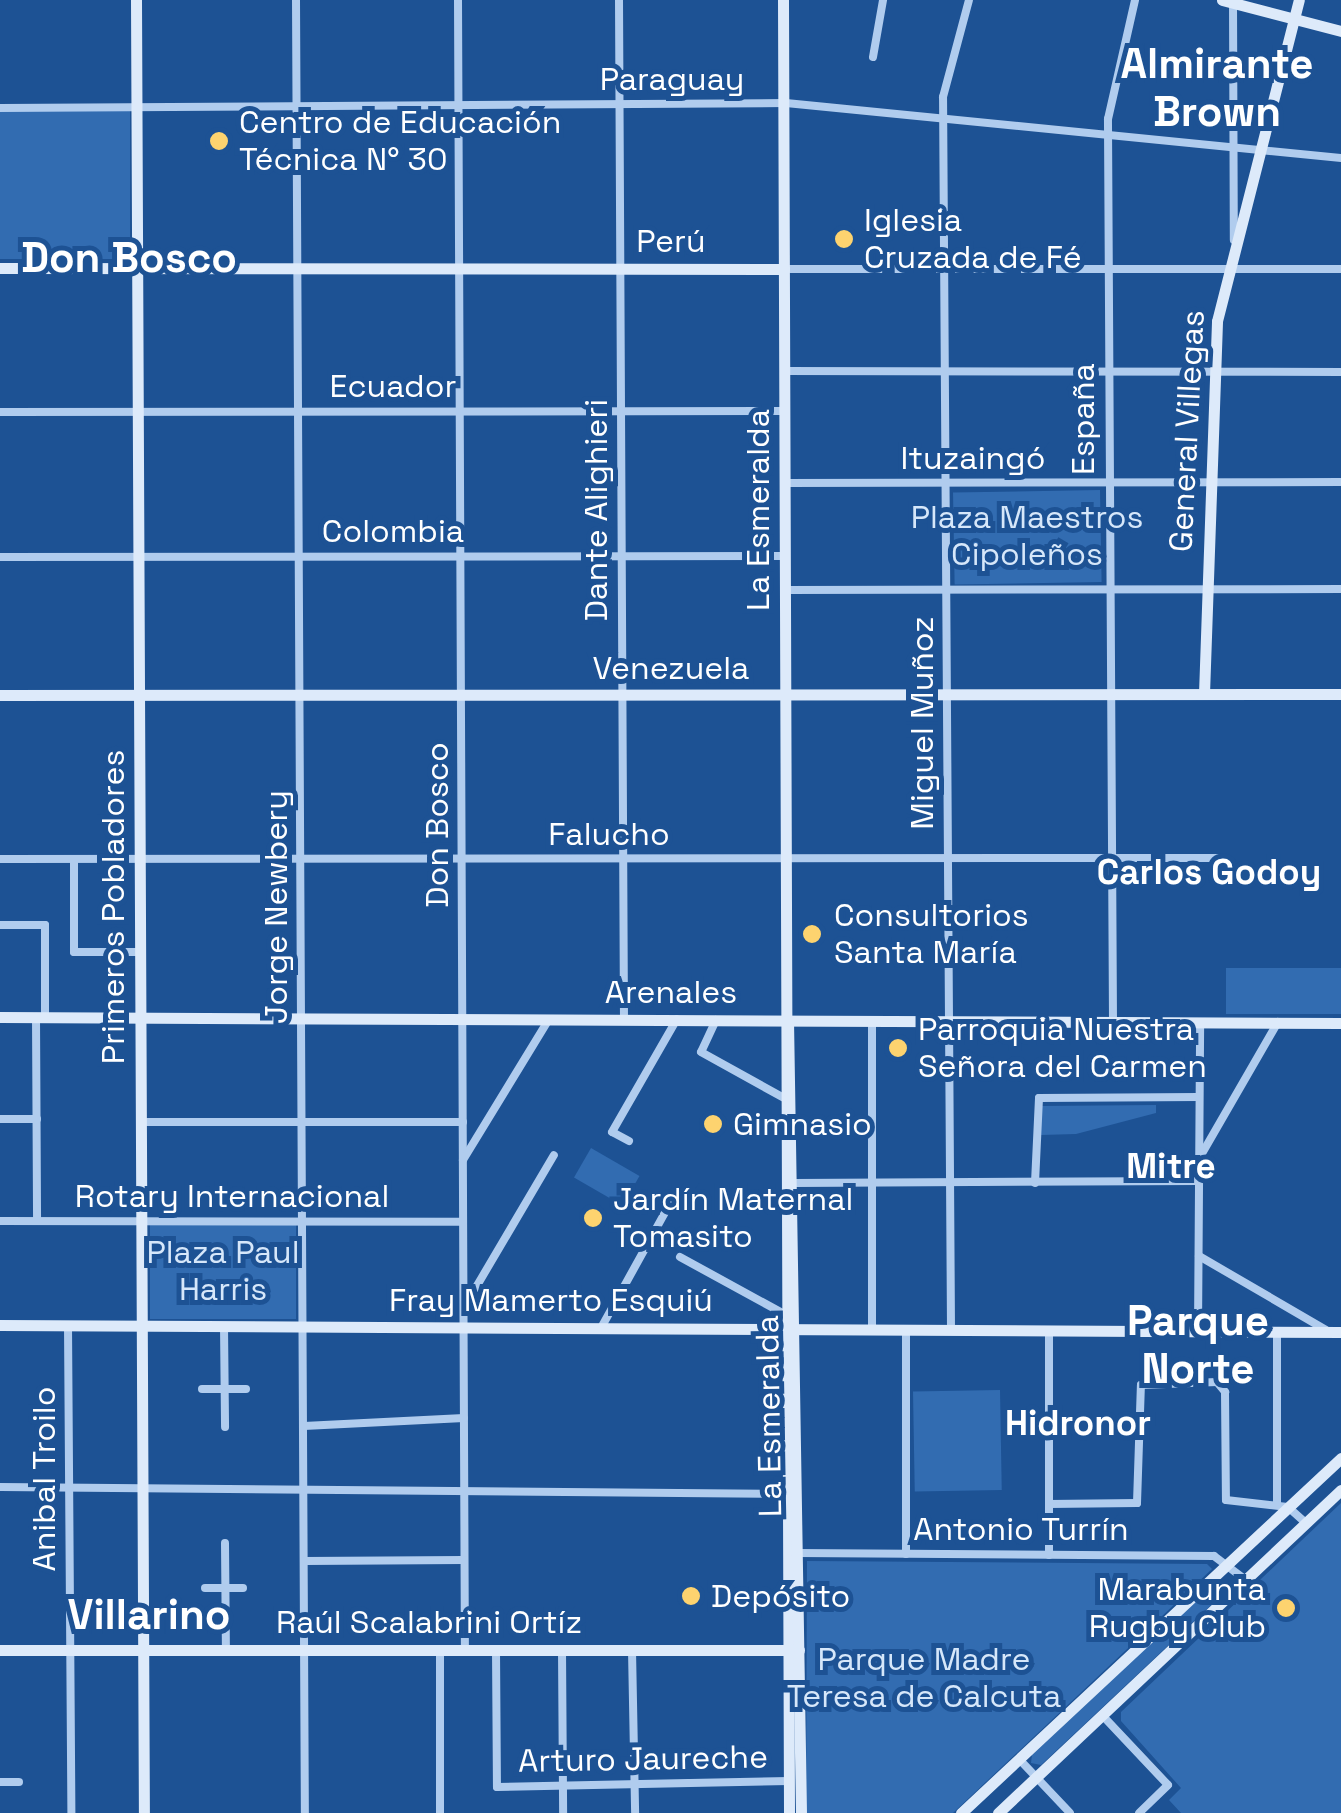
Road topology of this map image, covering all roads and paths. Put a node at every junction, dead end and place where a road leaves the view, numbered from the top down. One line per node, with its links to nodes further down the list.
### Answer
1 (136, 0): 19 (street, Primeros Pobladores)
2 (296, 0): 16 (street, Jorge Newbery)
3 (458, 0): 17 (street, Don Bosco)
4 (619, 0): 14 (street, Dante Alighieri)
5 (783, 0): 15 (street, La Esmeralda)
6 (883, 0): 13 (street)
7 (969, 0): 20 (street, Miguel Muñoz)
8 (1135, 0): 21 (street, España)
9 (1299, 0): 11 (street, General Villegas)
10 (1229, 1): 11 (street); 22 (street)
11 (1294, 19): 12 (street); 23 (street, General Villegas)
12 (1341, 31)
13 (873, 57)
14 (620, 104): 15 (street, Paraguay); 17 (street, Paraguay); 30 (street, Dante Alighieri)
15 (784, 104): 20 (street, Paraguay); 31 (street, La Esmeralda)
16 (297, 106): 17 (street, Paraguay); 19 (street, Paraguay); 28 (street, Jorge Newbery)
17 (458, 106): 29 (street, Don Bosco)
18 (0, 108): 19 (street, Paraguay)
19 (136, 108): 27 (street, Primeros Pobladores)
20 (943, 118): 21 (street, Paraguay); 32 (street, Miguel Muñoz)
21 (1108, 134): 22 (street, Paraguay); 33 (street, España)
22 (1234, 146): 23 (street, Paraguay); 25 (street)
23 (1260, 149): 24 (street, Paraguay); 25 (street, General Villegas)
24 (1341, 158)
25 (1234, 250): 34 (street, General Villegas)
26 (0, 268): 27 (street, Perú)
27 (137, 268): 28 (street, Perú); 46 (street, Primeros Pobladores)
28 (298, 268): 29 (street, Perú); 42 (street, Jorge Newbery)
29 (459, 268): 30 (street, Perú); 43 (street, Don Bosco)
30 (620, 268): 31 (street, Perú); 44 (street, Dante Alighieri)
31 (784, 268): 32 (street, Perú); 37 (street, La Esmeralda)
32 (944, 269): 33 (street, Perú); 38 (street, Miguel Muñoz)
33 (1108, 269): 34 (street, Perú); 36 (street, España)
34 (1230, 269): 35 (street, Perú); 39 (street, General Villegas)
35 (1341, 269)
36 (1108, 370): 38 (street); 39 (street); 47 (street, España)
37 (785, 371): 38 (street); 41 (street, La Esmeralda)
38 (945, 371): 51 (street, Miguel Muñoz)
39 (1214, 371): 40 (street); 48 (street, General Villegas)
40 (1341, 372)
41 (785, 410): 44 (street, Ecuador); 50 (street, La Esmeralda)
42 (298, 411): 43 (street, Ecuador); 46 (street, Ecuador); 54 (street, Jorge Newbery)
43 (460, 411): 44 (street, Ecuador); 55 (street, Don Bosco)
44 (621, 411): 56 (street, Dante Alighieri)
45 (0, 412): 46 (street, Ecuador)
46 (138, 412): 53 (street, Primeros Pobladores)
47 (1108, 482): 48 (street, Ituzaingó); 51 (street, Ituzaingó); 61 (street, España)
48 (1209, 482): 49 (street, Ituzaingó); 62 (street, General Villegas)
49 (1341, 482)
50 (786, 483): 51 (street, Ituzaingó); 57 (street, La Esmeralda)
51 (946, 483): 60 (street, Miguel Muñoz)
52 (0, 556): 53 (street, Colombia)
53 (139, 556): 54 (street, Colombia); 68 (street, Primeros Pobladores)
54 (299, 556): 55 (street, Colombia); 69 (street, Jorge Newbery)
55 (461, 556): 56 (street, Colombia); 70 (street, Don Bosco)
56 (622, 556): 57 (street, Colombia); 71 (street, Dante Alighieri)
57 (786, 556): 59 (street, La Esmeralda)
58 (1341, 589): 62 (street)
59 (786, 590): 60 (street); 72 (street, La Esmeralda)
60 (946, 590): 61 (street); 66 (street, Miguel Muñoz)
61 (1108, 590): 62 (street); 63 (street, España)
62 (1206, 590): 64 (street, General Villegas)
63 (1110, 694): 64 (street, Venezuela); 66 (street, Venezuela); 76 (street, España)
64 (1204, 694): 65 (street, Venezuela)
65 (1341, 694)
66 (947, 695): 72 (street, Venezuela); 75 (street, Miguel Muñoz)
67 (0, 696): 68 (street, Venezuela)
68 (139, 696): 69 (street, Venezuela); 80 (street, Primeros Pobladores)
69 (300, 696): 70 (street, Venezuela); 81 (street, Jorge Newbery)
70 (461, 696): 71 (street, Venezuela); 82 (street, Don Bosco)
71 (622, 696): 72 (street, Venezuela); 73 (street, Dante Alighieri)
72 (787, 696): 74 (street, La Esmeralda)
73 (623, 858): 74 (street, Falucho); 82 (street, Falucho); 91 (street, Dante Alighieri)
74 (787, 858): 75 (street, Falucho); 94 (street, La Esmeralda)
75 (948, 858): 76 (street, Falucho); 96 (street, Miguel Muñoz)
76 (1111, 858): 77 (street, Falucho); 97 (street, España)
77 (1219, 858)
78 (0, 859): 79 (street, Falucho)
79 (74, 859): 80 (street, Falucho); 84 (street)
80 (140, 859): 81 (street, Falucho); 84 (street, Primeros Pobladores)
81 (301, 859): 82 (street, Falucho); 88 (street, Jorge Newbery)
82 (462, 859): 89 (street, Don Bosco)
83 (0, 925): 86 (street)
84 (140, 952): 87 (street, Primeros Pobladores)
85 (0, 1017): 86 (street, Arenales)
86 (40, 1017): 87 (street, Arenales); 104 (street)
87 (140, 1017): 88 (street, Arenales); 105 (street, Primeros Pobladores)
88 (302, 1018): 89 (street, Arenales); 106 (street, Jorge Newbery)
89 (463, 1018): 90 (street, Arenales); 107 (street, Don Bosco)
90 (549, 1019): 91 (street, Arenales); 111 (street)
91 (624, 1019): 92 (street, Arenales)
92 (677, 1019): 93 (street, Arenales); 108 (street)
93 (716, 1019): 94 (street, Arenales); 102 (street)
94 (788, 1020): 95 (street, Arenales); 102 (street, La Esmeralda); 113 (street, La Esmeralda)
95 (872, 1020): 96 (street, Arenales); 114 (street)
96 (949, 1021): 97 (street, Arenales); 115 (street, Miguel Muñoz)
97 (1113, 1021): 98 (street, Arenales)
98 (1200, 1022): 99 (street, Arenales); 101 (street)
99 (1278, 1022): 100 (street, Arenales); 110 (street)
100 (1341, 1022)
101 (1199, 1097): 110 (street); 116 (street)
102 (784, 1098): 126 (street, La Esmeralda)
103 (0, 1119): 104 (street)
104 (37, 1119): 119 (street)
105 (141, 1122): 106 (street); 120 (street, Primeros Pobladores)
106 (302, 1122): 107 (street); 121 (street, Jorge Newbery)
107 (463, 1122): 111 (street, Don Bosco)
108 (628, 1141)
109 (554, 1154): 125 (street)
110 (1199, 1158): 112 (street)
111 (463, 1160): 122 (street, Don Bosco)
112 (1199, 1180): 116 (street); 123 (street)
113 (794, 1183): 114 (street); 126 (street, La Esmeralda)
114 (872, 1183): 115 (street); 134 (street)
115 (950, 1183): 116 (street); 136 (street, Miguel Muñoz)
116 (1035, 1183)
117 (673, 1198): 133 (street)
118 (0, 1221): 119 (street, Rotary Internacional)
119 (37, 1221): 120 (street, Rotary Internacional)
120 (142, 1221): 121 (street, Rotary Internacional); 129 (street, Primeros Pobladores)
121 (303, 1222): 122 (street, Rotary Internacional); 131 (street, Jorge Newbery)
122 (463, 1222): 125 (street, Don Bosco)
123 (1198, 1256): 138 (street); 140 (street)
124 (680, 1257): 126 (street)
125 (463, 1310): 132 (street, Don Bosco)
126 (789, 1324): 133 (street, Fray Mamerto Esquiú); 134 (street, Fray Mamerto Esquiú); 153 (street, La Esmeralda)
127 (0, 1325): 128 (street, Fray Mamerto Esquiú)
128 (68, 1326): 129 (street, Fray Mamerto Esquiú); 149 (street, Anibal Troilo)
129 (142, 1326): 130 (street, Fray Mamerto Esquiú); 150 (street, Primeros Pobladores)
130 (224, 1326): 131 (street, Fray Mamerto Esquiú); 142 (street)
131 (304, 1326): 132 (street, Fray Mamerto Esquiú); 145 (street, Jorge Newbery)
132 (463, 1327): 133 (street, Fray Mamerto Esquiú); 144 (street, Don Bosco)
133 (601, 1328)
134 (872, 1329): 135 (street, Fray Mamerto Esquiú)
135 (906, 1329): 136 (street, Fray Mamerto Esquiú); 160 (street)
136 (951, 1330): 137 (street, Fray Mamerto Esquiú)
137 (1049, 1330): 138 (street, Fray Mamerto Esquiú); 155 (street)
138 (1198, 1331): 139 (street, Fray Mamerto Esquiú)
139 (1277, 1332): 140 (street, Fray Mamerto Esquiú); 156 (street)
140 (1336, 1332)
141 (202, 1389): 142 (street)
142 (224, 1389): 143 (street); 146 (street)
143 (246, 1389)
144 (464, 1418): 145 (street); 154 (street, Don Bosco)
145 (304, 1426): 151 (street, Jorge Newbery)
146 (225, 1427)
147 (1341, 1458): 156 (street)
148 (0, 1487): 149 (street)
149 (69, 1487): 150 (street); 170 (street, Anibal Troilo)
150 (142, 1488): 151 (street); 171 (street, Primeros Pobladores)
151 (304, 1488): 154 (street); 163 (street, Jorge Newbery)
152 (1341, 1490): 157 (street)
153 (792, 1494): 154 (street); 159 (street, La Esmeralda)
154 (464, 1495): 162 (street, Don Bosco)
155 (1049, 1504): 156 (street); 161 (street)
156 (1283, 1506): 157 (street); 164 (street)
157 (1306, 1523): 165 (street)
158 (225, 1544): 167 (street)
159 (792, 1553): 160 (street, Antonio Turrín); 179 (street, La Esmeralda)
160 (906, 1554): 161 (street, Antonio Turrín)
161 (1049, 1555): 164 (street, Antonio Turrín)
162 (464, 1560): 163 (street); 175 (street, Don Bosco)
163 (304, 1561): 173 (street, Jorge Newbery)
164 (1229, 1562): 165 (street); 181 (street)
165 (1246, 1580): 180 (street)
166 (205, 1588): 167 (street)
167 (225, 1588): 168 (street); 172 (street)
168 (243, 1588)
169 (0, 1650): 170 (street, Raúl Scalabrini Ortíz)
170 (70, 1650): 171 (street, Raúl Scalabrini Ortíz); 188 (street, Anibal Troilo)
171 (143, 1650): 172 (street, Raúl Scalabrini Ortíz); 189 (street, Primeros Pobladores)
172 (226, 1650): 173 (street, Raúl Scalabrini Ortíz)
173 (304, 1650): 174 (street, Raúl Scalabrini Ortíz); 190 (street, Jorge Newbery)
174 (440, 1650): 175 (street, Raúl Scalabrini Ortíz); 191 (street)
175 (465, 1650): 176 (street, Raúl Scalabrini Ortíz)
176 (496, 1650): 177 (street, Raúl Scalabrini Ortíz); 187 (street, Arturo Jaureche)
177 (562, 1650): 178 (street, Raúl Scalabrini Ortíz); 187 (street)
178 (632, 1650): 179 (street, Raúl Scalabrini Ortíz); 186 (street)
179 (793, 1650): 183 (street, La Esmeralda); 195 (street, La Esmeralda)
180 (1102, 1715): 182 (street); 199 (street)
181 (1019, 1759): 182 (street); 196 (street)
182 (1036, 1777): 197 (street); 198 (street)
183 (789, 1781): 186 (street, Arturo Jaureche); 194 (street, La Esmeralda)
184 (0, 1782): 185 (street)
185 (19, 1782)
186 (634, 1784): 187 (street, Arturo Jaureche); 193 (street)
187 (563, 1786): 192 (street)
188 (71, 1813)
189 (144, 1813)
190 (305, 1813)
191 (440, 1813)
192 (564, 1813)
193 (635, 1813)
194 (789, 1813)
195 (800, 1813)
196 (961, 1813)
197 (998, 1813)
198 (1070, 1813)
199 (1140, 1813)

